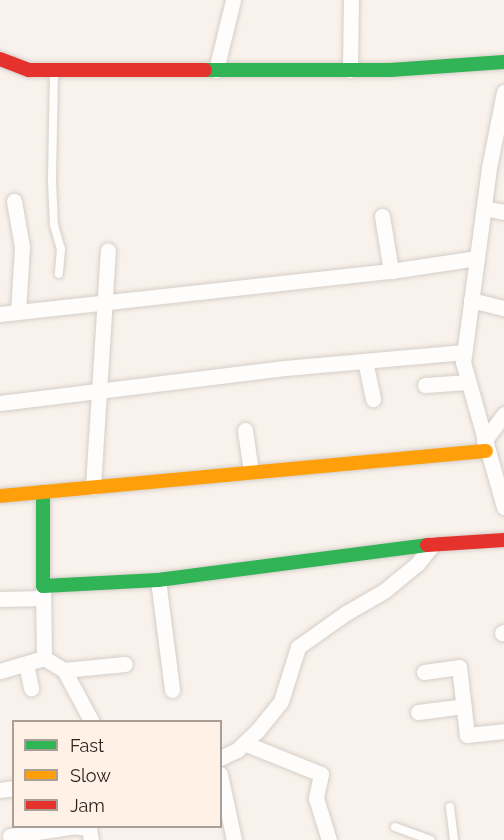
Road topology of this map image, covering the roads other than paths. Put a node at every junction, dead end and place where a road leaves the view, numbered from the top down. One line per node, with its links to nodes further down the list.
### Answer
1 (232, 0): 6 (street)
2 (351, 0): 7 (street)
3 (0, 59): 5 (street)
4 (504, 62): 7 (street)
5 (54, 70): 6 (street); 16 (lane)
6 (216, 70): 7 (street)
7 (350, 70)
8 (504, 92): 10 (street)
9 (14, 201): 20 (street)
10 (484, 208): 11 (street); 14 (street)
11 (504, 212)
12 (382, 216): 15 (street)
13 (108, 250): 18 (street)
14 (477, 258): 15 (street); 17 (street)
15 (391, 271): 18 (street)
16 (59, 274)
17 (471, 300): 19 (street); 22 (street)
18 (103, 301): 20 (street); 26 (street)
19 (504, 308)
20 (18, 312): 21 (street)
21 (0, 314)
22 (464, 352): 23 (street); 24 (street)
23 (365, 361): 26 (street); 27 (street)
24 (468, 382): 25 (street); 31 (street)
25 (425, 385)
26 (99, 391): 28 (street); 33 (street)
27 (373, 399)
28 (0, 403)
29 (504, 414): 31 (street)
30 (245, 430): 32 (street)
31 (485, 446): 32 (street); 36 (street)
32 (251, 472): 33 (street)
33 (93, 487): 34 (street)
34 (43, 492): 35 (street); 40 (street)
35 (0, 496)
36 (504, 507)
37 (504, 540): 38 (street)
38 (433, 544): 39 (street); 54 (street)
39 (158, 580): 40 (street); 49 (street)
40 (43, 592): 41 (street); 42 (street)
41 (1, 599)
42 (44, 658): 43 (street); 45 (street)
43 (26, 664): 46 (street); 48 (street)
44 (125, 664): 45 (street)
45 (64, 670): 52 (street)
46 (0, 671)
47 (424, 672): 50 (street)
48 (31, 688)
49 (172, 690)
50 (464, 706): 51 (street); 53 (street)
51 (418, 712)
52 (91, 720)
53 (504, 731)
54 (244, 743): 55 (street); 62 (street)
55 (222, 757)
56 (222, 783): 61 (street)
57 (450, 807): 64 (lane)
58 (395, 827): 63 (lane)
59 (64, 828): 60 (street)
60 (10, 836)
61 (234, 840)
62 (329, 840)
63 (431, 840)
64 (453, 840)

